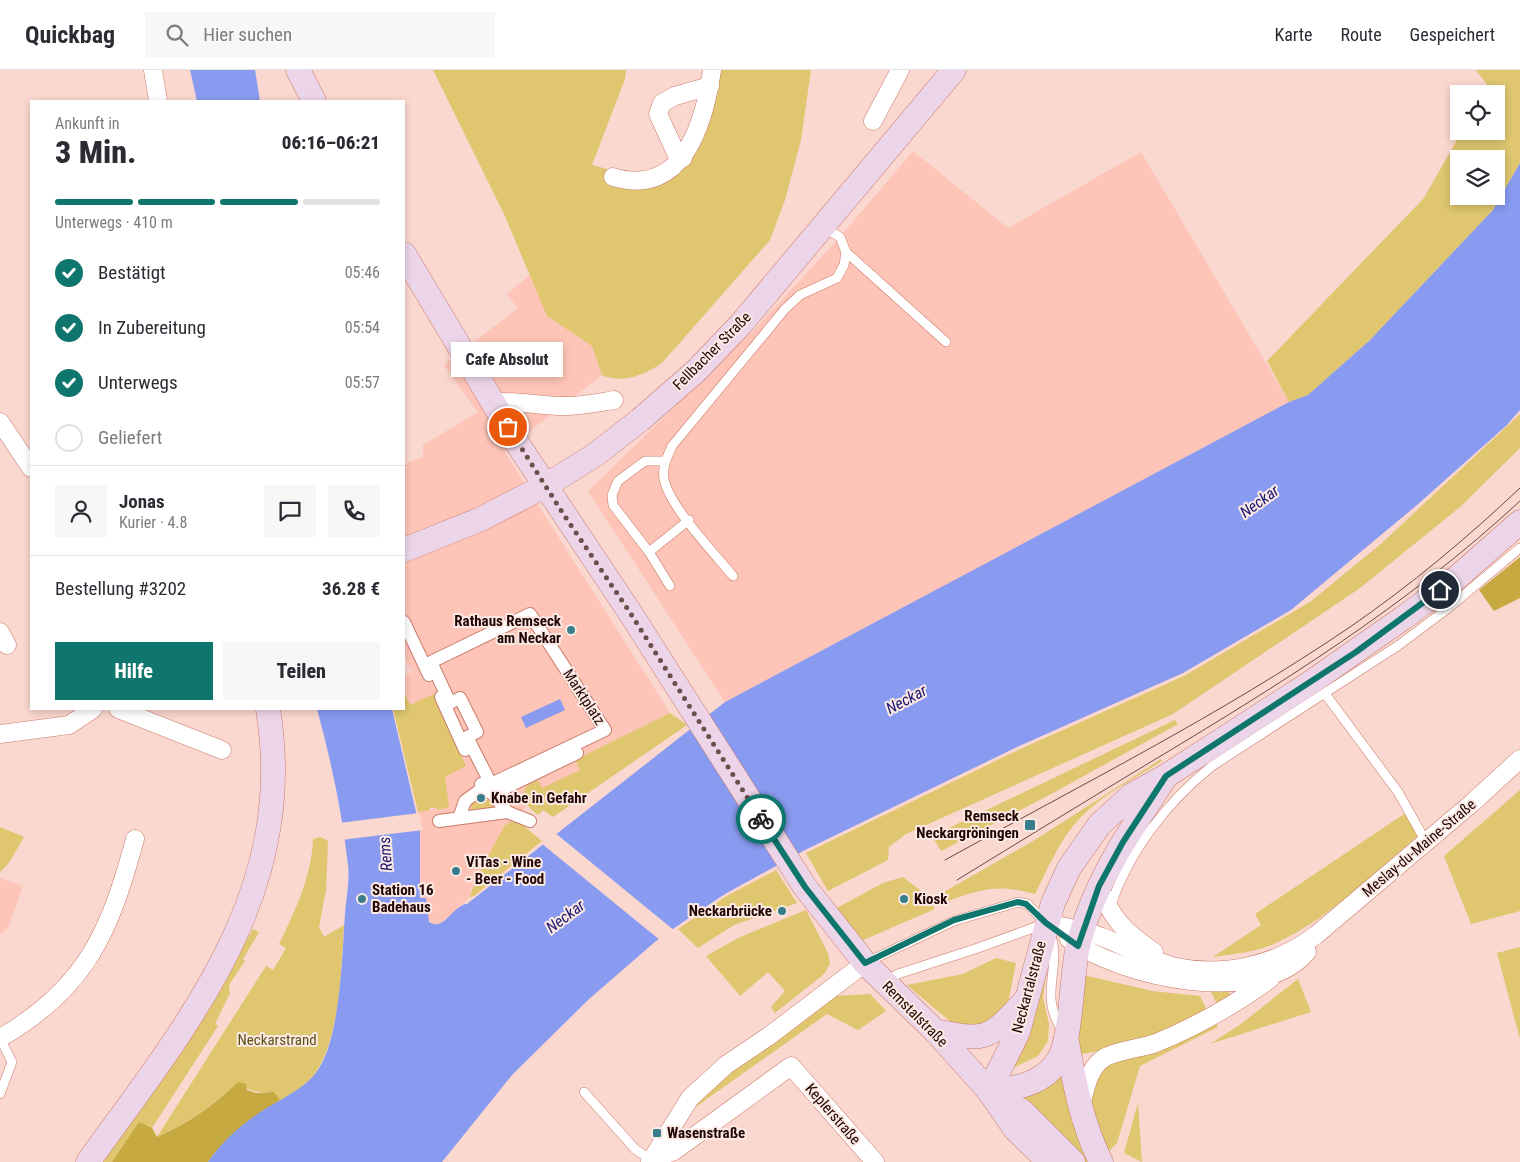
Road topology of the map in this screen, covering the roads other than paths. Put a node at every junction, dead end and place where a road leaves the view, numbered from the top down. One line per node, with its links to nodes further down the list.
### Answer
1 (153, 70): 6 (street)
2 (298, 70): 7 (main road)
3 (900, 70): 8 (street)
4 (954, 70): 11 (main road, Fellbacher Straße)
5 (711, 78): 9 (street); 9 (street)
6 (158, 100)
7 (313, 100)
8 (873, 121)
9 (683, 158): 10 (street)
10 (613, 177)
11 (824, 227): 12 (lane); 20 (main road, Fellbacher Straße)
12 (846, 252): 14 (lane); 18 (lane)
13 (405, 256): 16 (main road, Remstalstraße)
14 (946, 342)
15 (614, 400): 16 (street)
16 (492, 402): 20 (main road, Remstalstraße)
17 (0, 422): 19 (street)
18 (665, 461): 21 (lane); 25 (lane)
19 (30, 467)
20 (545, 486): 24 (main road, Fellbacher Straße); 51 (main road, Remstalstraße)
21 (689, 520): 25 (lane); 26 (lane)
22 (1520, 522): 38 (main road, Neckartalstraße)
23 (1520, 548): 30 (lane)
24 (405, 550)
25 (649, 552): 27 (lane)
26 (733, 576)
27 (670, 586)
28 (405, 624): 29 (street, Marktplatz)
29 (435, 678): 34 (street, Marktplatz); 34 (street, Marktplatz); 39 (street, Marktplatz)
30 (1326, 695): 45 (lane); 47 (lane)
31 (91, 710): 35 (street)
32 (121, 710): 36 (street)
33 (268, 710): 67 (main road)
34 (600, 733): 39 (street, Marktplatz)
35 (0, 734)
36 (222, 750)
37 (1520, 759): 45 (street, Meslay-du-Maine-Straße)
38 (1166, 776): 46 (main road, Neckartalstraße); 48 (main road, Neckartalstraße)
39 (488, 791): 40 (street, Marktplatz); 41 (street, Marktplatz)
40 (507, 812): 41 (street); 43 (street)
41 (459, 818): 42 (street)
42 (439, 821)
43 (530, 821)
44 (135, 839): 58 (street)
45 (1426, 842): 49 (street, Meslay-du-Maine-Straße)
46 (1099, 886): 47 (street, Meslay-du-Maine-Straße); 50 (main road, Neckartalstraße)
47 (1109, 911): 52 (street, Meslay-du-Maine-Straße)
48 (1046, 923): 50 (street, Meslay-du-Maine-Straße); 51 (lane); 54 (lane); 55 (main road, Neckartalstraße); 57 (lane)
49 (1316, 935): 52 (street, Meslay-du-Maine-Straße); 53 (street, Meslay-du-Maine-Straße)
50 (1081, 939): 52 (street, Meslay-du-Maine-Straße); 53 (street, Meslay-du-Maine-Straße); 57 (main road, Neckartalstraße)
51 (865, 963): 54 (main road, Remstalstraße); 66 (street)
52 (1175, 967)
53 (1285, 967): 59 (street, Meslay-du-Maine-Straße)
54 (884, 983): 56 (main road, Remstalstraße)
55 (1027, 999): 56 (main road); 61 (main road, Neckartalstraße)
56 (934, 1031): 61 (main road, Remstalstraße)
57 (1066, 1035): 60 (main road, Neckartalstraße)
58 (0, 1038): 63 (lane)
59 (1104, 1058): 60 (street, Meslay-du-Maine-Straße); 64 (street)
60 (1064, 1061): 61 (main road); 64 (main road)
61 (990, 1091): 69 (main road, Remstalstraße); 70 (main road, Remstalstraße)
62 (584, 1092): 66 (lane)
63 (0, 1094)
64 (1080, 1108): 71 (main road)
65 (679, 1157): 66 (street); 68 (street, Keplerstraße)
66 (650, 1161)
67 (88, 1162)
68 (875, 1162)
69 (1049, 1162)
70 (1073, 1162)
71 (1101, 1162)

